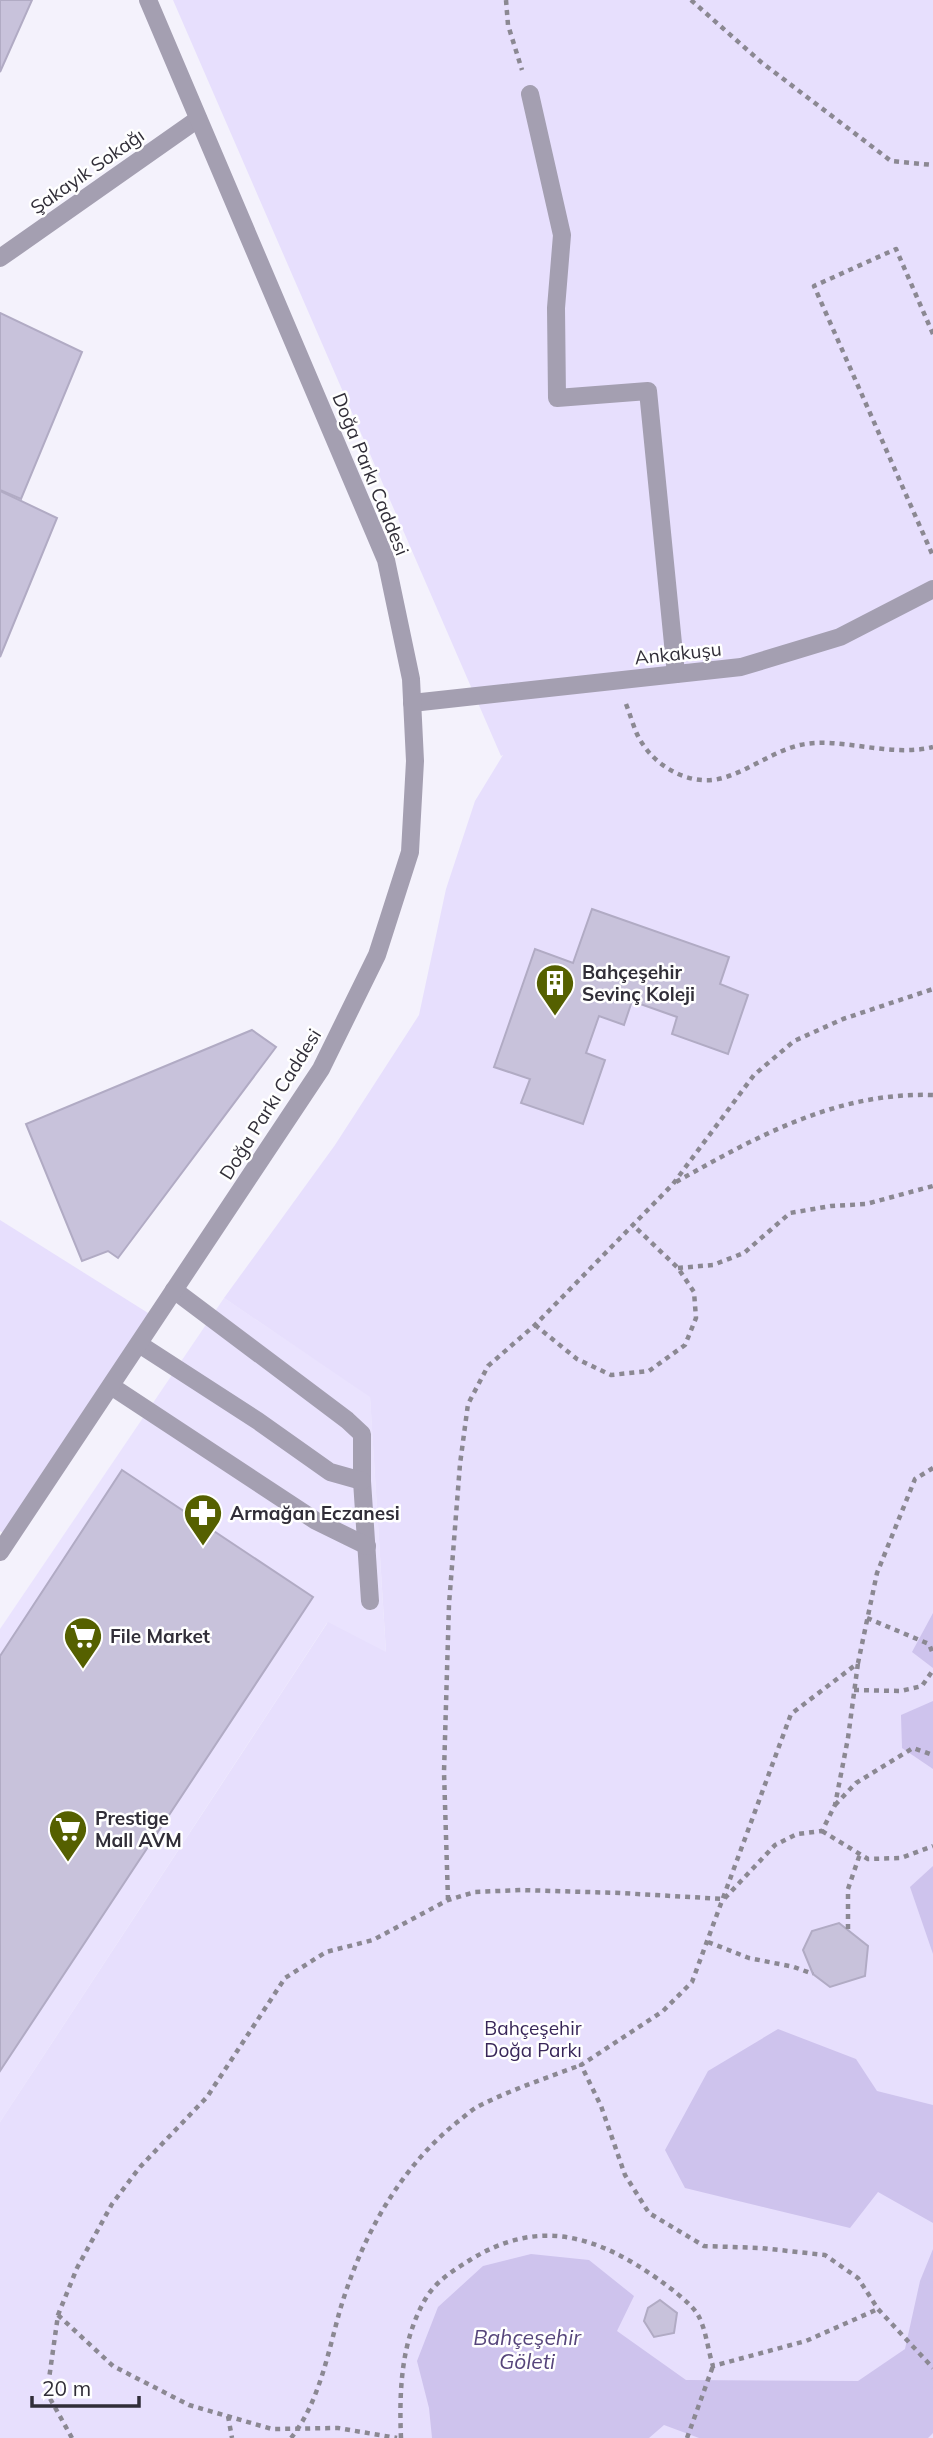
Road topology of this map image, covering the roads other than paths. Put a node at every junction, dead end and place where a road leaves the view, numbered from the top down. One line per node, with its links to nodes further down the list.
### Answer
1 (148, 0): 3 (street, Doğa Parkı Caddesi)
2 (530, 94): 6 (street)
3 (198, 119): 4 (street, Şakayık Sokağı); 7 (street, Doğa Parkı Caddesi)
4 (0, 258)
5 (933, 589): 6 (street, Ankakuşu)
6 (676, 674): 7 (street, Ankakuşu)
7 (412, 703): 8 (street, Doğa Parkı Caddesi)
8 (174, 1290): 9 (street, Doğa Parkı Caddesi); 11 (street)
9 (139, 1344): 10 (street, Doğa Parkı Caddesi); 11 (street)
10 (111, 1386): 12 (street); 13 (street, Doğa Parkı Caddesi)
11 (362, 1481): 12 (street)
12 (367, 1546): 14 (street)
13 (0, 1552)
14 (370, 1601)

